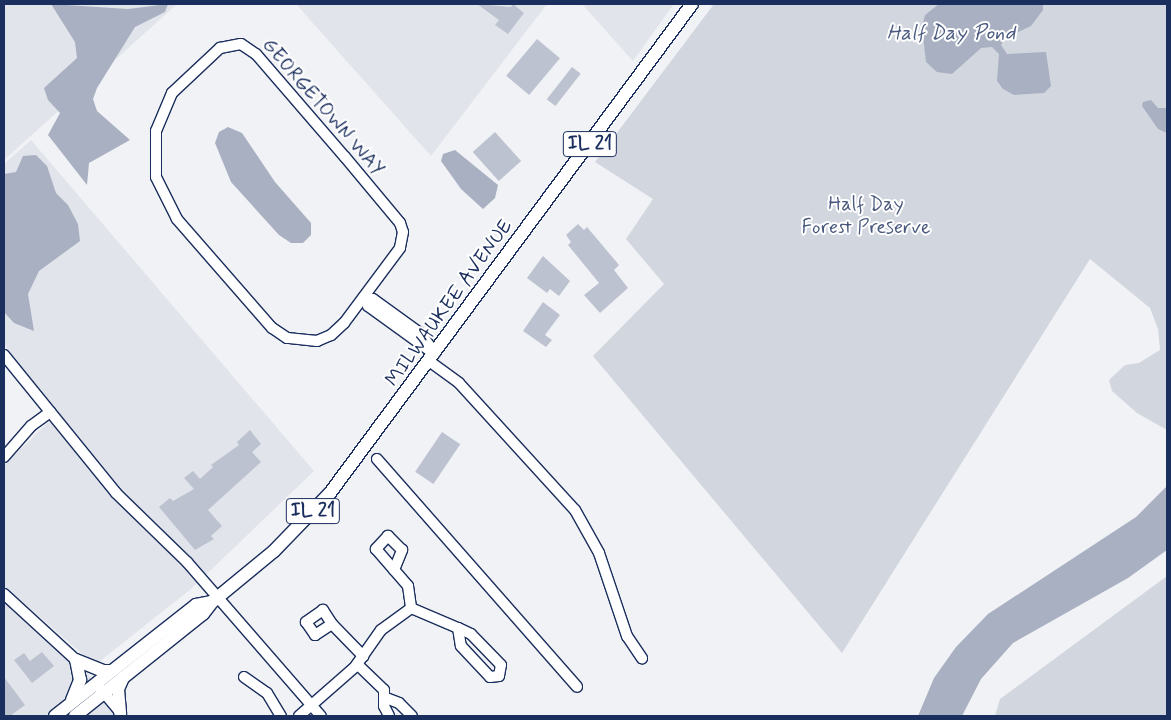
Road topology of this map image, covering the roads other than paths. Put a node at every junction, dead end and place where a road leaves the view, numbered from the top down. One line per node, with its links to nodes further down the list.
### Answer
1 (692, 4): 4 (main road, MILWAUKEE AVENUE / IL 21)
2 (364, 298): 2 (street, GEORGETOWN WAY); 4 (street)
3 (4, 355): 5 (street)
4 (432, 357): 10 (main road, MILWAUKEE AVENUE / IL 21); 14 (street)
5 (50, 412): 6 (street); 10 (street)
6 (4, 457)
7 (378, 459): 20 (street)
8 (394, 570): 11 (street)
9 (4, 594): 15 (street)
10 (216, 600): 17 (main road, MILWAUKEE AVENUE / IL 21); 19 (main road, MILWAUKEE AVENUE / IL 21); 23 (street)
11 (411, 608): 13 (street); 16 (street)
12 (332, 624): 16 (street)
13 (458, 628): 13 (street)
14 (642, 658)
15 (76, 660): 17 (main road); 24 (main road)
16 (360, 660): 21 (street); 23 (street)
17 (111, 671): 22 (main road, MILWAUKEE AVENUE / IL 21)
18 (244, 677): 25 (street)
19 (123, 678): 22 (main road, MILWAUKEE AVENUE / IL 21); 22 (main road)
20 (577, 687)
21 (386, 698): 29 (street); 30 (street)
22 (111, 701): 24 (main road, MILWAUKEE AVENUE / IL 21)
23 (310, 704): 26 (street); 28 (street)
24 (70, 712): 27 (main road, MILWAUKEE AVENUE / IL 21)
25 (282, 714): 26 (street)
26 (299, 715)
27 (54, 716)
28 (321, 716)
29 (389, 716)
30 (412, 716)

